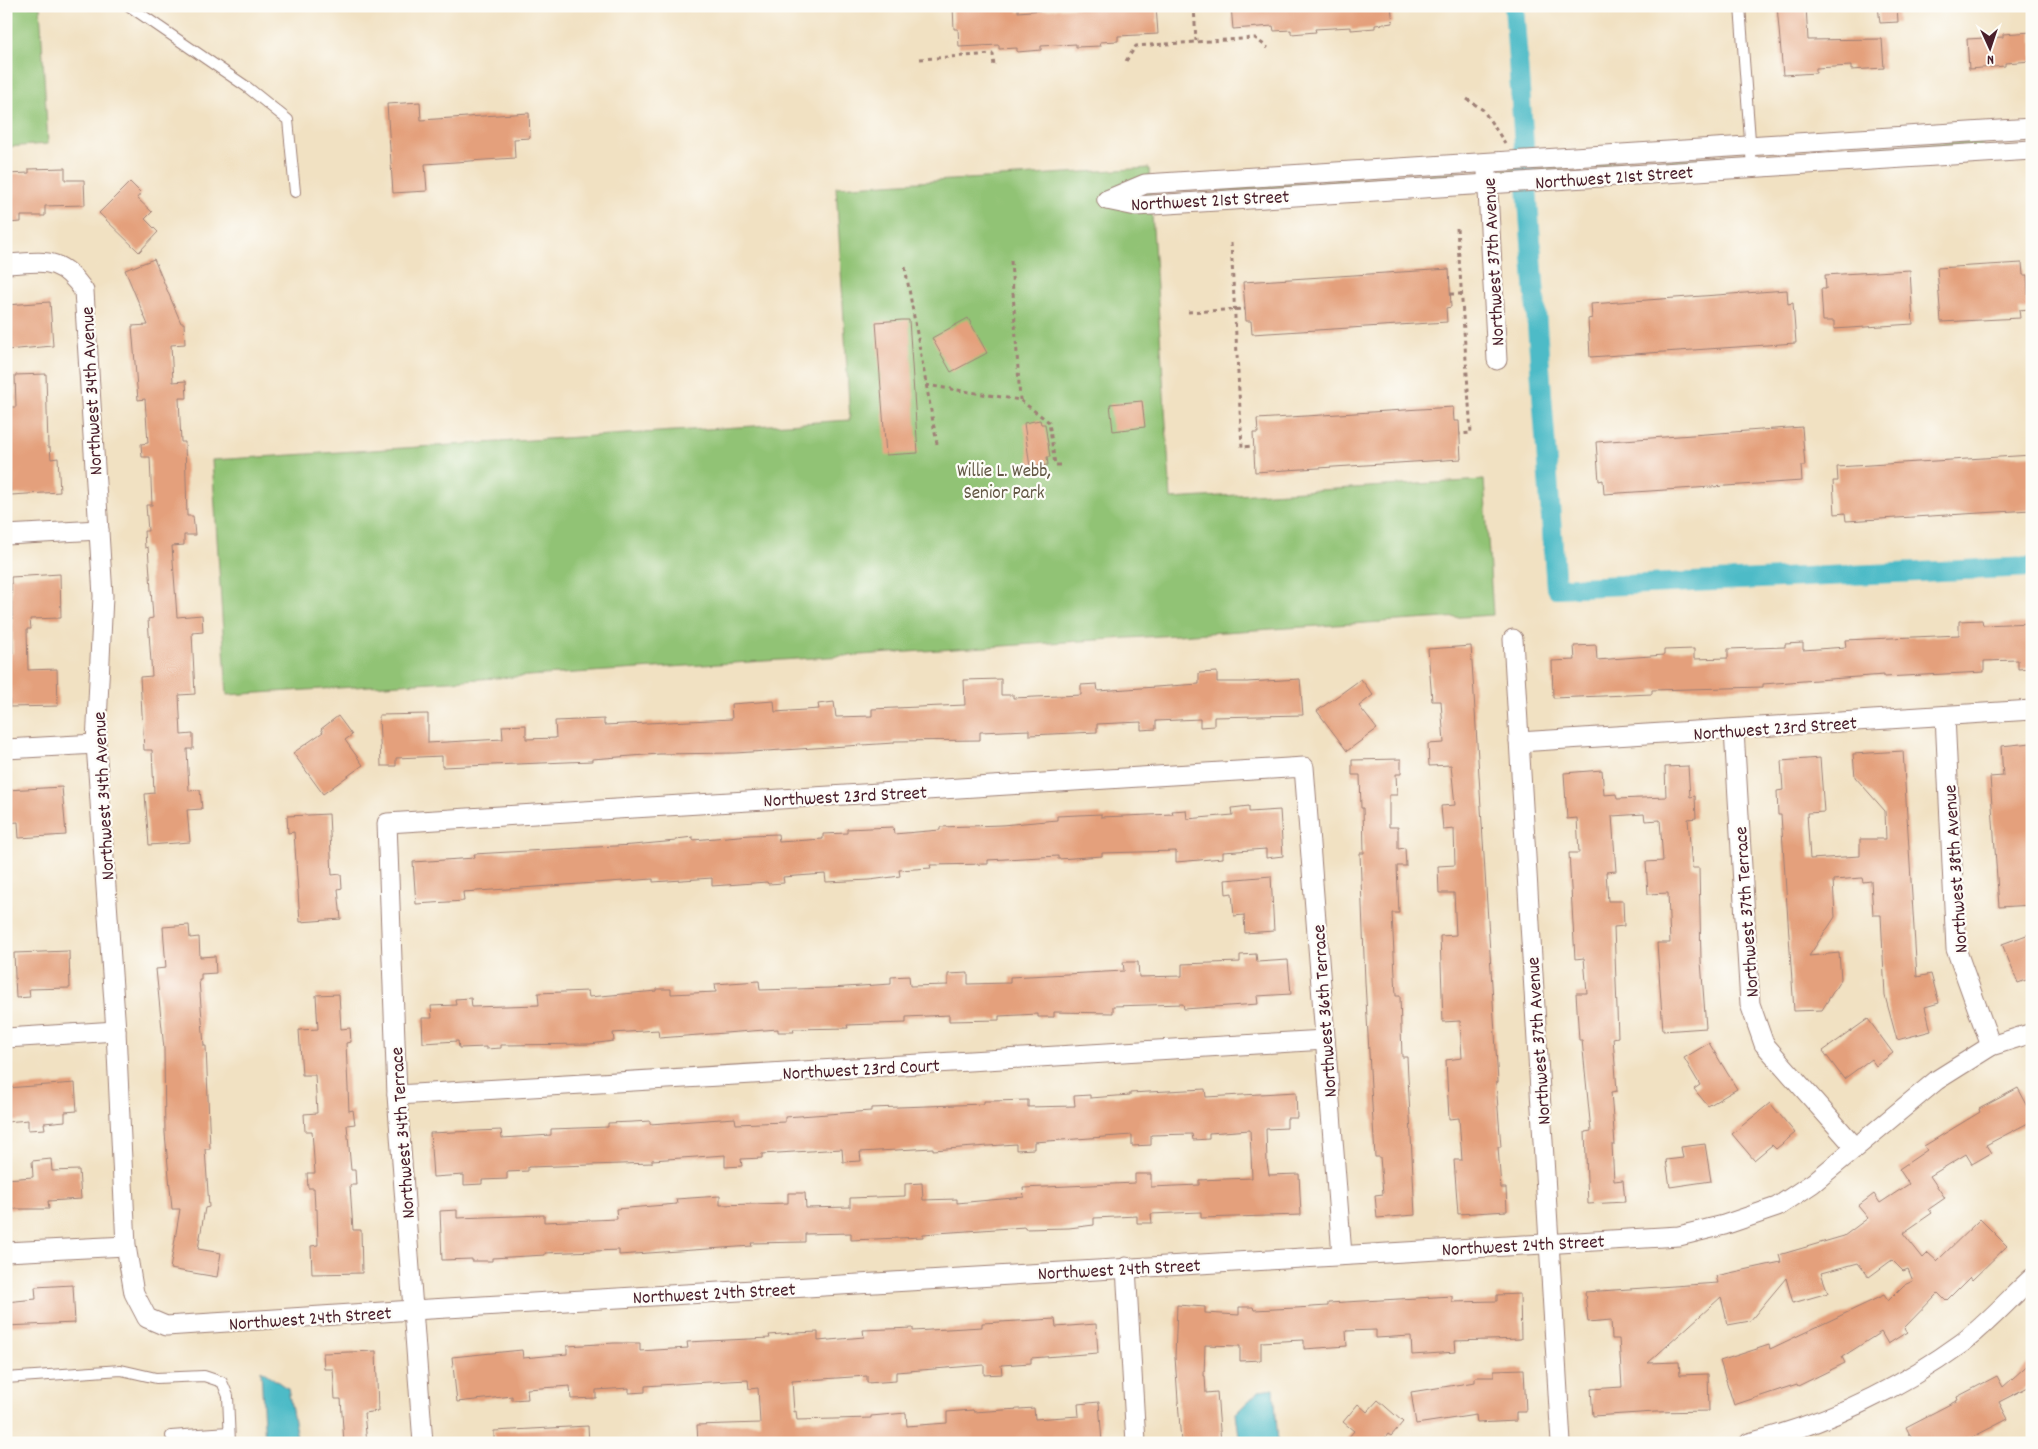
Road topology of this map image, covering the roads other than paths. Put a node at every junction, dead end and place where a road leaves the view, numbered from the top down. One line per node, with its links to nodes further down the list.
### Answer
1 (128, 6): 9 (lane)
2 (1740, 6): 4 (lane)
3 (2032, 128): 4 (street, Northwest 21st Street)
4 (1751, 146): 6 (street, Northwest 21st Street); 7 (lane)
5 (2032, 150): 7 (street, Northwest 21st Street)
6 (1486, 163): 8 (street, Northwest 37th Avenue); 8 (street, Northwest 21st Street)
7 (1752, 167): 8 (street, Northwest 21st Street)
8 (1487, 184): 11 (street, Northwest 37th Avenue)
9 (295, 192)
10 (6, 264): 12 (street, Northwest 34th Avenue)
11 (1497, 360)
12 (99, 530): 13 (street); 19 (street, Northwest 34th Avenue)
13 (6, 535)
14 (1512, 639): 18 (street, Northwest 37th Avenue)
15 (2032, 710): 16 (street, Northwest 23rd Street)
16 (1944, 716): 17 (street, Northwest 23rd Street); 27 (street, Northwest 38th Avenue)
17 (1734, 730): 18 (street, Northwest 23rd Street); 29 (street, Northwest 37th Terrace)
18 (1519, 742): 30 (street, Northwest 37th Avenue)
19 (96, 744): 20 (street); 23 (street, Northwest 34th Avenue)
20 (6, 749)
21 (1304, 767): 22 (street, Northwest 23rd Street); 26 (street, Northwest 36th Terrace)
22 (387, 824): 28 (street, Northwest 34th Terrace)
23 (116, 1031): 25 (street); 31 (street, Northwest 34th Avenue)
24 (2032, 1033): 27 (street, Northwest 24th Street)
25 (6, 1038)
26 (1325, 1040): 28 (street, Northwest 23rd Court); 33 (street, Northwest 36th Terrace)
27 (1991, 1046): 29 (street, Northwest 24th Street)
28 (397, 1095): 36 (street, Northwest 34th Terrace)
29 (1855, 1147): 30 (street, Northwest 24th Street)
30 (1550, 1242): 33 (street, Northwest 24th Street); 43 (street, Northwest 37th Avenue)
31 (126, 1246): 32 (street); 37 (street, Northwest 34th Avenue)
32 (6, 1252)
33 (1342, 1255): 34 (street, Northwest 24th Street)
34 (1126, 1267): 36 (street, Northwest 24th Street); 42 (street)
35 (2032, 1278): 44 (street)
36 (413, 1310): 37 (street, Northwest 24th Street); 41 (street, Northwest 34th Terrace)
37 (147, 1318)
38 (6, 1378): 40 (lane)
39 (171, 1436): 40 (lane)
40 (230, 1437)
41 (423, 1443)
42 (1136, 1443)
43 (1561, 1443)
44 (1749, 1443)

